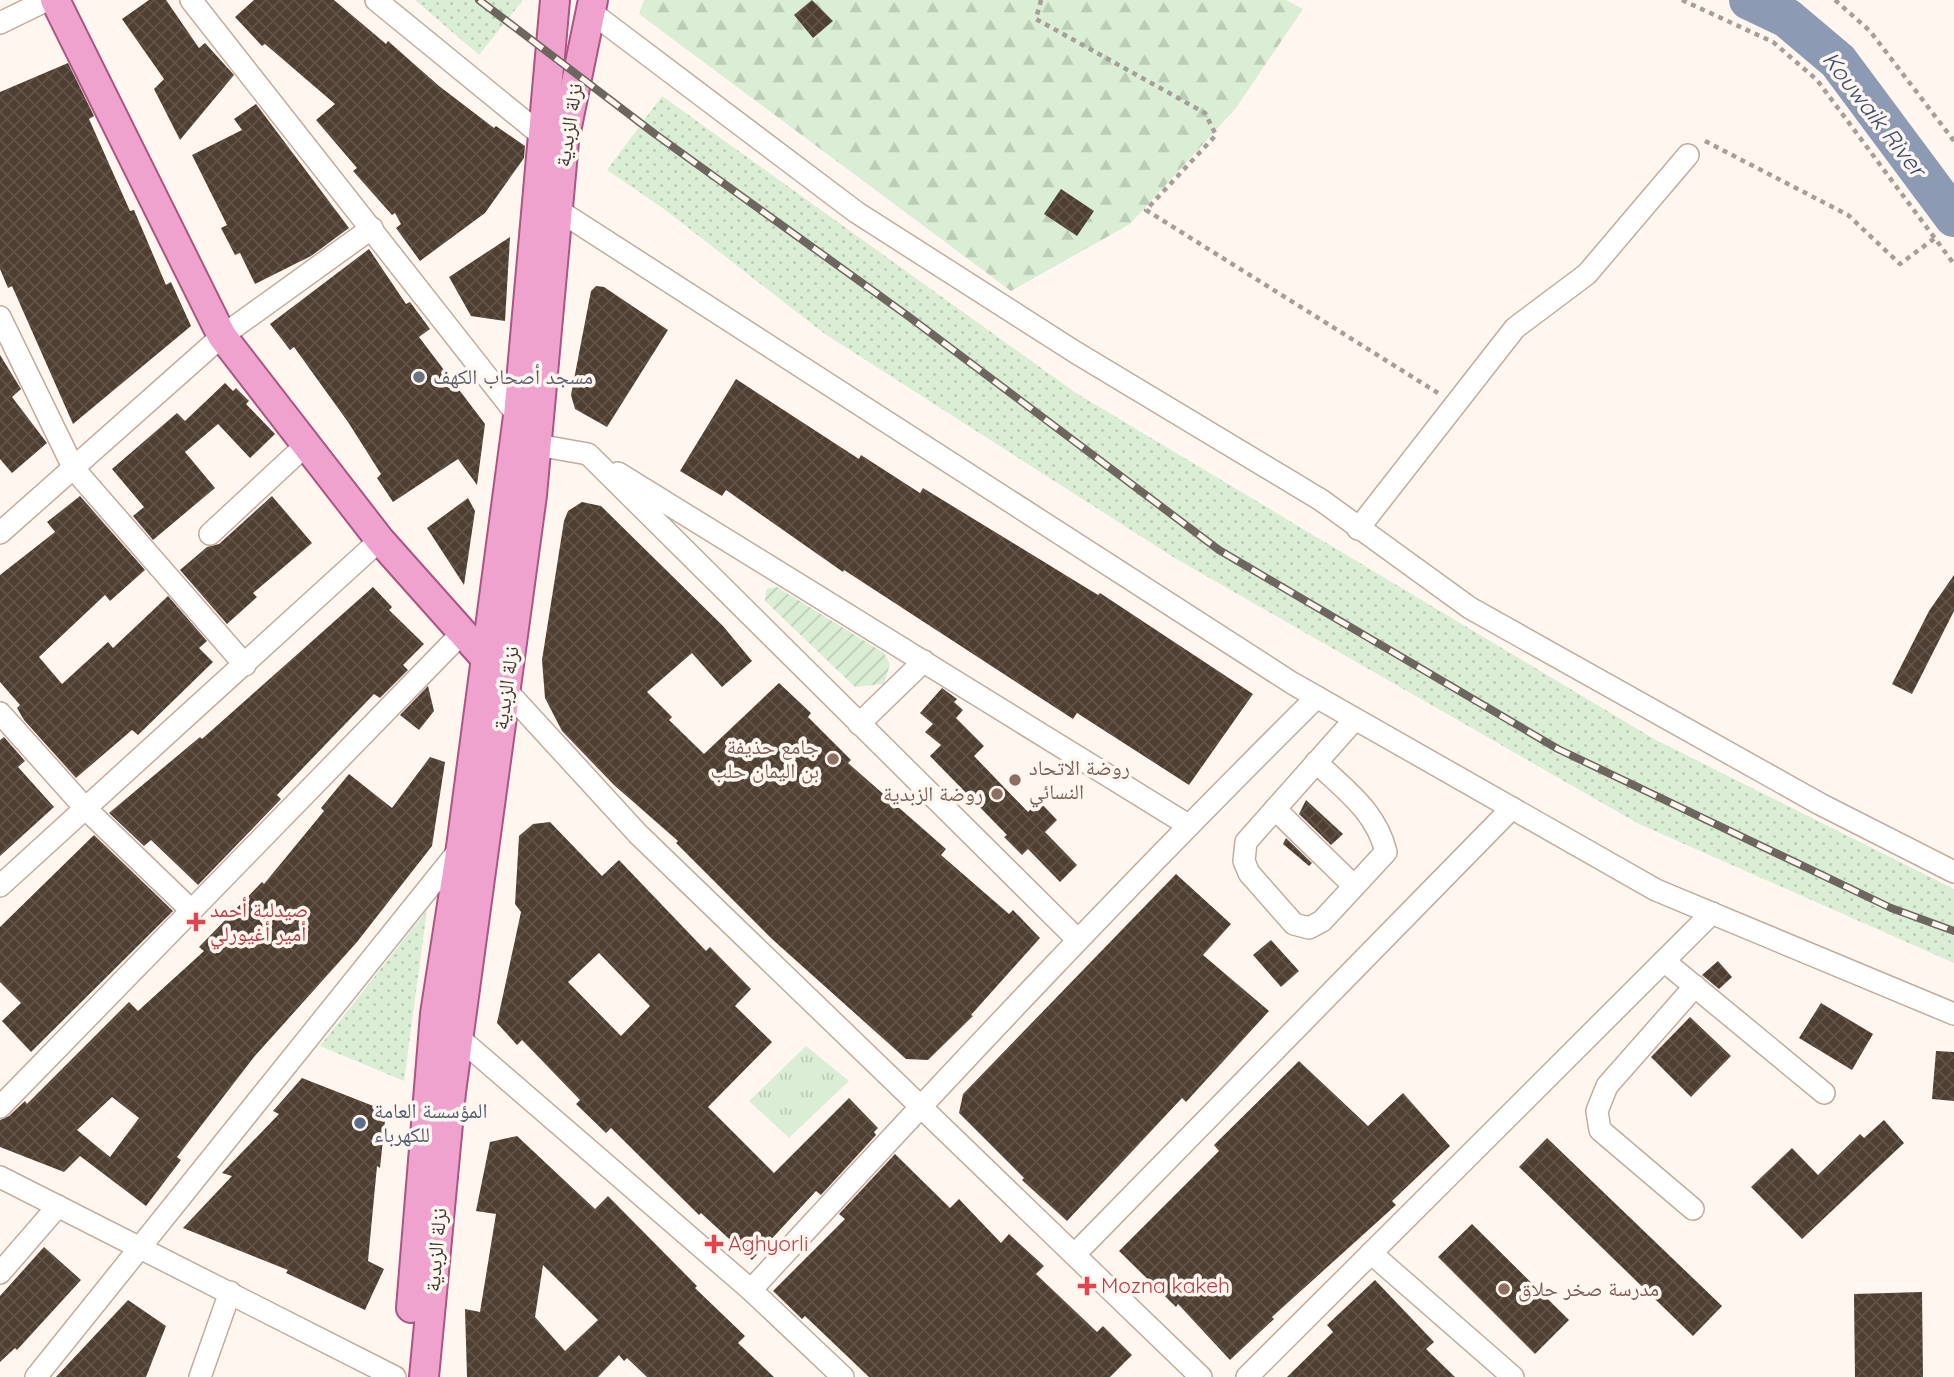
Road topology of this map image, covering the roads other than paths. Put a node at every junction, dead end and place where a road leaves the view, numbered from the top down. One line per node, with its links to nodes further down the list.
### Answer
1 (47, 0): 7 (street)
2 (55, 0): 13 (main road)
3 (191, 0): 11 (street)
4 (376, 0): 8 (street)
5 (555, 0): 8 (main road, نزلة الزبدية)
6 (592, 6): 10 (main road, نزلة الزبدية); 19 (street)
7 (0, 23)
8 (545, 138): 14 (main road, نزلة الزبدية)
9 (1688, 155): 19 (street)
10 (558, 210): 16 (main road, نزلة الزبدية); 28 (street)
11 (372, 228): 13 (street); 14 (street)
12 (0, 317): 18 (street)
13 (222, 336): 15 (main road); 18 (street)
14 (518, 416): 24 (main road, نزلة الزبدية)
15 (307, 444): 21 (street); 22 (main road)
16 (537, 445): 17 (street); 27 (main road, نزلة الزبدية)
17 (588, 454): 25 (street); 31 (street)
18 (74, 468): 20 (street); 26 (street)
19 (1358, 529): 38 (street)
20 (0, 533)
21 (210, 534)
22 (380, 540): 23 (main road); 26 (street)
23 (461, 634): 24 (main road); 41 (street)
24 (486, 659): 37 (main road, نزلة الزبدية)
25 (924, 661): 31 (street); 36 (street)
26 (245, 665): 33 (street)
27 (506, 690): 47 (main road, نزلة الزبدية); 49 (street)
28 (1317, 697): 30 (street); 36 (street)
29 (0, 713): 33 (street)
30 (1354, 719): 32 (street); 34 (street)
31 (859, 724): 43 (street)
32 (1316, 762): 35 (street); 40 (street)
33 (86, 808): 39 (street); 41 (street)
34 (1512, 808): 42 (street); 55 (street)
35 (1275, 809): 40 (street); 40 (street)
36 (1188, 825): 43 (street)
37 (461, 848): 54 (street); 63 (main road, نزلة الزبدية)
38 (1954, 872)
39 (0, 886)
40 (1354, 886)
41 (191, 911): 50 (street)
42 (1712, 913): 44 (street); 46 (street)
43 (1078, 940): 49 (street)
44 (1664, 961): 45 (street); 56 (street)
45 (1695, 986): 48 (street); 53 (street)
46 (1954, 1014)
47 (458, 1037): 58 (street); 64 (main road, نزلة الزبدية)
48 (1824, 1093)
49 (920, 1106): 55 (street); 58 (street)
50 (0, 1107)
51 (0, 1177): 52 (street)
52 (58, 1206): 54 (street); 57 (street)
53 (1693, 1209)
54 (142, 1248): 59 (street); 60 (street)
55 (1076, 1253): 66 (street)
56 (1371, 1253): 67 (street); 68 (street)
57 (0, 1273)
58 (751, 1290): 65 (street)
59 (230, 1292): 61 (street); 62 (street)
60 (36, 1377)
61 (200, 1377)
62 (395, 1377)
63 (405, 1377)
64 (424, 1377)
65 (843, 1377)
66 (1201, 1377)
67 (1247, 1377)
68 (1513, 1377)

